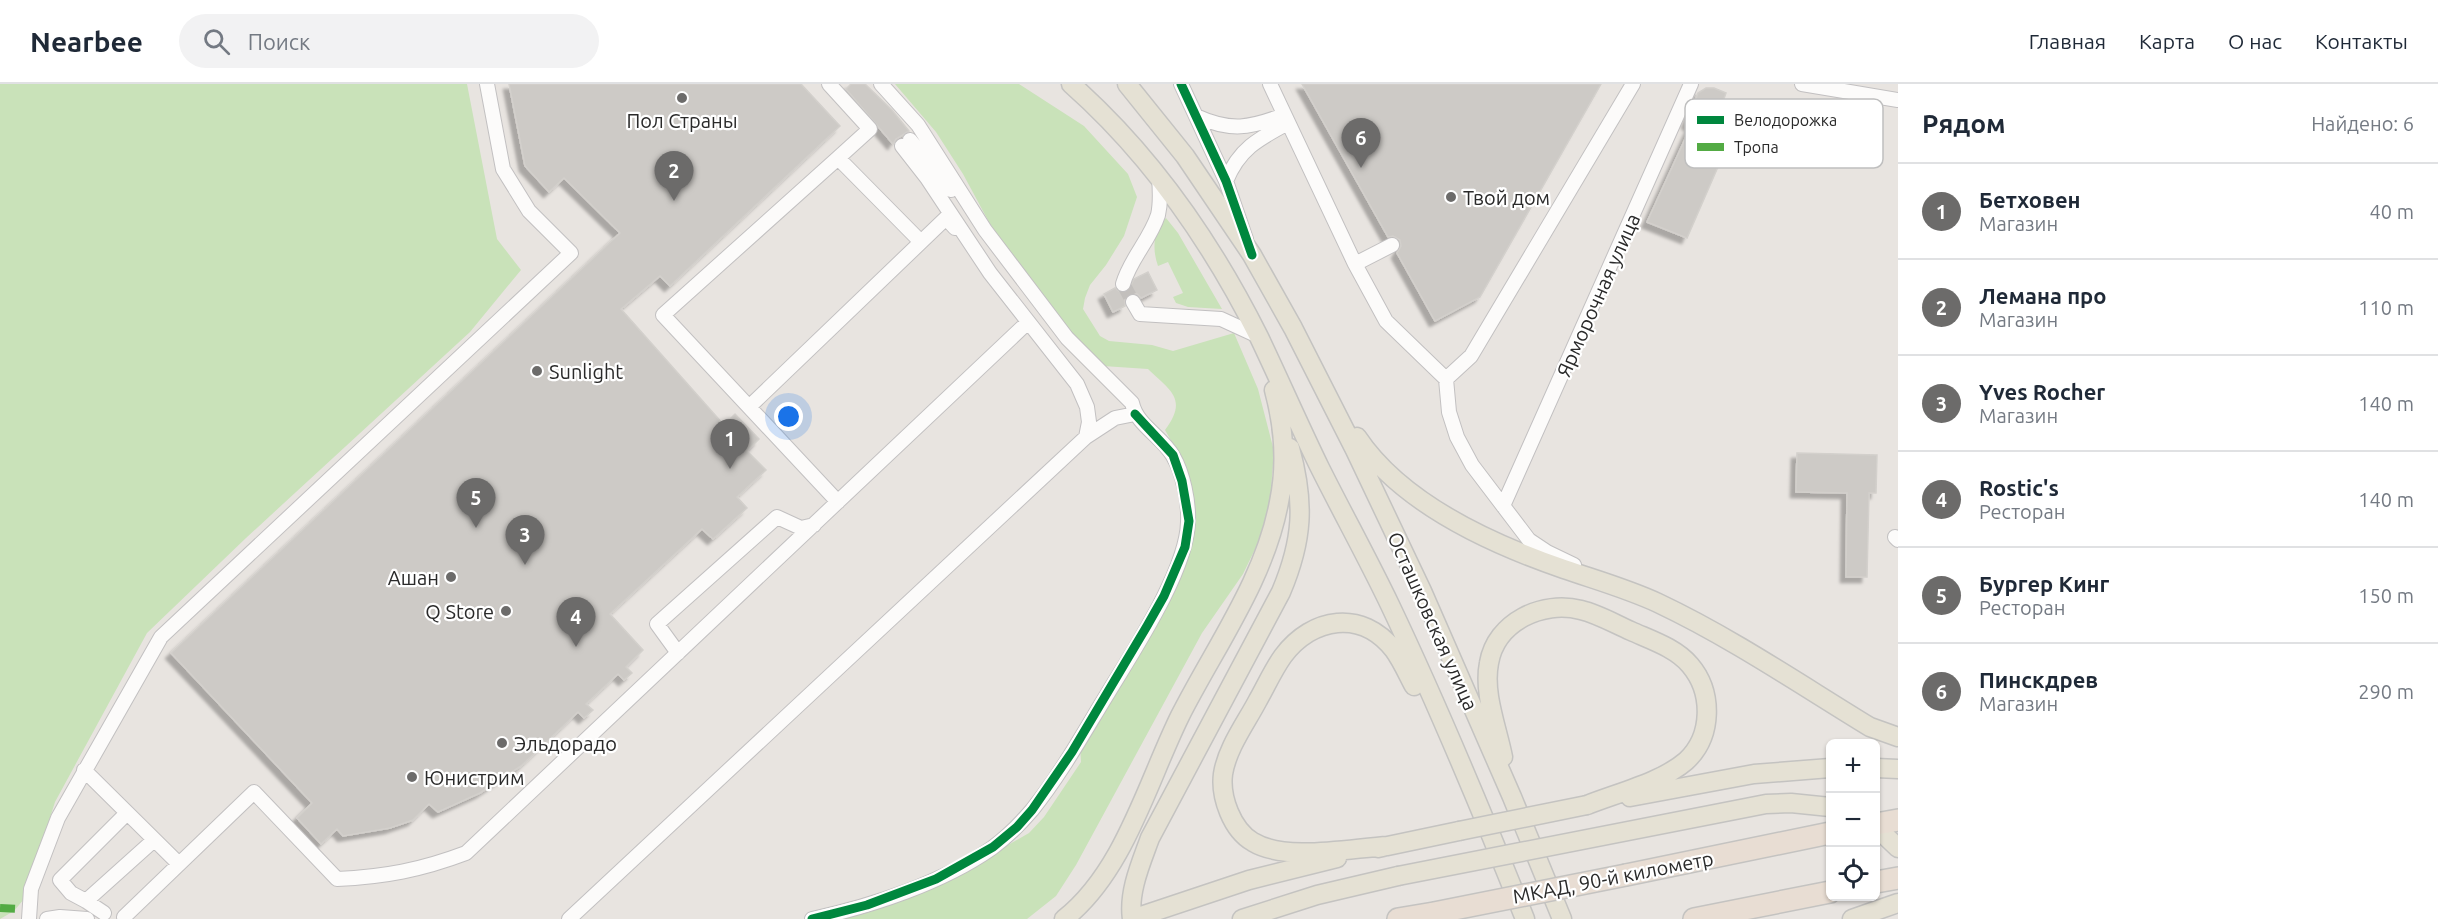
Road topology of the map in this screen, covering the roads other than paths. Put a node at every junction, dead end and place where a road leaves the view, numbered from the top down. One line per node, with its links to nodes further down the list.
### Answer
1 (487, 84): 42 (street)
2 (829, 84): 14 (street)
3 (881, 84): 17 (street)
4 (1071, 84): 15 (main road)
5 (1126, 84): 21 (main road, Осташковская улица)
6 (1181, 84): 12 (street)
7 (1270, 84): 13 (street)
8 (1633, 84): 27 (street)
9 (1691, 84): 34 (street, Ярморочная улица)
10 (1802, 84): 11 (street)
11 (1898, 100)
12 (1196, 116): 13 (street); 16 (street)
13 (1286, 119): 16 (street); 22 (street)
14 (838, 158): 18 (street); 29 (street)
15 (1160, 177): 23 (street); 26 (main road)
16 (1226, 181): 21 (street)
17 (986, 230): 19 (street); 30 (street)
18 (921, 242): 19 (street); 29 (street)
19 (969, 244): 25 (street)
20 (1392, 244): 22 (street)
21 (1252, 255): 28 (main road, Осташковская улица)
22 (1355, 264): 27 (street)
23 (1123, 284)
24 (1133, 302): 26 (street)
25 (1027, 323): 32 (street); 33 (street)
26 (1258, 336): 31 (main road); 43 (main road, Осташковская улица)
27 (1446, 380): 34 (street)
28 (1325, 391): 36 (main road); 44 (main road, Осташковская улица)
29 (748, 406): 33 (street)
30 (1135, 414): 32 (street); 67 (street)
31 (1281, 414): 68 (main road); 69 (main road)
32 (1086, 437): 66 (street)
33 (838, 502): 35 (street)
34 (1503, 506): 36 (street)
35 (814, 525): 37 (street); 37 (street)
36 (1608, 582): 38 (main road)
37 (678, 653): 55 (street)
38 (1898, 737)
39 (1826, 768): 45 (main road)
40 (1880, 768): 41 (main road)
41 (1898, 769)
42 (84, 770): 47 (street); 63 (street)
43 (1474, 796): 53 (main road); 72 (main road, Осташковская улица)
44 (1512, 796): 45 (main road); 73 (main road, Осташковская улица)
45 (1616, 797): 53 (main road, bridge)
46 (1826, 806): 70 (main road, bridge)
47 (128, 813): 52 (street); 59 (street)
48 (1898, 820): 49 (highway)
49 (1880, 825)
50 (1880, 831): 54 (main road)
51 (1826, 834): 71 (highway, МКАД, 90-й километр, bridge)
52 (154, 840): 55 (street); 59 (street)
53 (1388, 846): 69 (main road)
54 (1898, 848)
55 (178, 863): 62 (street)
56 (1898, 878): 57 (highway)
57 (1880, 881)
58 (1826, 893): 74 (highway)
59 (86, 901): 61 (street)
60 (1898, 903): 75 (main road)
61 (104, 913)
62 (124, 917)
63 (29, 919)
64 (47, 919): 65 (street)
65 (87, 919)
66 (569, 919)
67 (812, 919)
68 (1064, 919)
69 (1132, 919)
70 (1242, 919)
71 (1398, 919)
72 (1525, 919)
73 (1562, 919)
74 (1694, 919)
75 (1852, 919)

